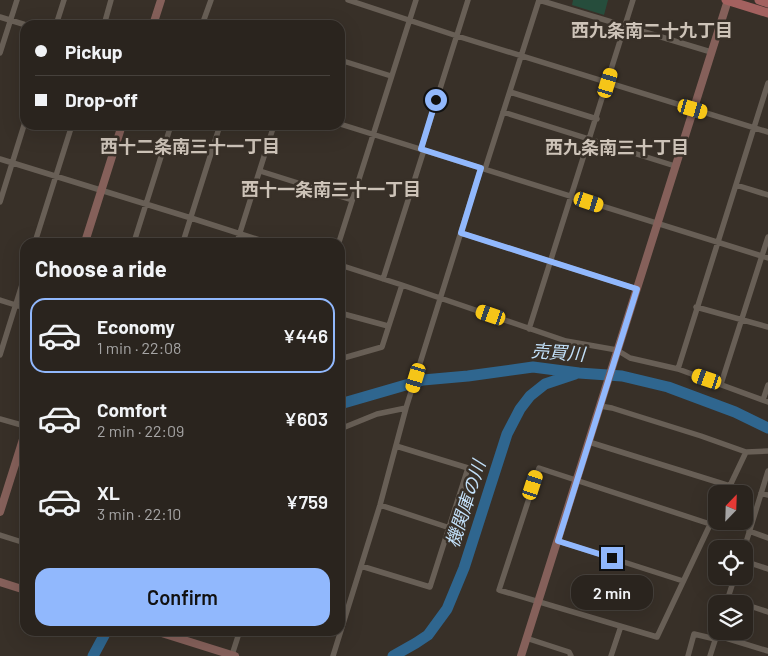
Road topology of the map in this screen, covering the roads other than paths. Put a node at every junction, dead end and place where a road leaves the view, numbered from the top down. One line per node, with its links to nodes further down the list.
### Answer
1 (17, 0): 16 (street)
2 (64, 0): 17 (street)
3 (111, 0): 18 (street)
4 (161, 0): 19 (street)
5 (211, 0): 20 (street)
6 (348, 0): 21 (street)
7 (416, 0): 21 (street)
8 (468, 0): 24 (street)
9 (539, 0): 23 (street); 27 (street)
10 (633, 0): 23 (street)
11 (727, 0): 14 (main road); 25 (street)
12 (759, 0): 13 (main road)
13 (768, 3)
14 (768, 13)
15 (0, 17): 16 (street)
16 (10, 20): 22 (street); 26 (street)
17 (58, 20)
18 (105, 20)
19 (155, 20)
20 (204, 20)
21 (409, 20): 24 (street); 29 (street)
22 (20, 23)
23 (625, 26): 25 (street); 30 (street)
24 (456, 36): 27 (street); 47 (street)
25 (711, 52): 33 (street)
26 (0, 53)
27 (521, 55): 30 (street); 32 (street)
28 (345, 62): 29 (street)
29 (391, 76): 45 (street)
30 (608, 83): 33 (street); 35 (street)
31 (768, 83): 37 (street)
32 (510, 92): 34 (street); 35 (street)
33 (693, 109): 37 (street); 50 (street)
34 (503, 112): 46 (street); 51 (street)
35 (596, 119): 46 (street)
36 (345, 126): 45 (street)
37 (754, 128): 44 (street); 54 (street)
38 (22, 130): 49 (street)
39 (70, 130): 53 (street)
40 (120, 130): 55 (street)
41 (169, 130): 60 (street)
42 (218, 130): 61 (street)
43 (272, 130): 52 (street)
44 (768, 132)
45 (372, 134): 47 (street); 58 (street)
46 (590, 138): 50 (street); 57 (street)
47 (422, 150): 51 (street); 77 (street)
48 (0, 159): 49 (street)
49 (12, 163): 53 (street); 59 (street)
50 (676, 166): 62 (street)
51 (483, 168): 57 (street); 63 (street)
52 (260, 171): 58 (street); 64 (street)
53 (55, 176): 55 (street); 66 (street)
54 (736, 185): 56 (street); 73 (street)
55 (101, 191): 60 (street); 67 (street)
56 (768, 195)
57 (571, 197): 62 (street); 75 (street)
58 (352, 200): 72 (street)
59 (0, 202)
60 (146, 204): 61 (street); 68 (street)
61 (191, 218): 64 (street); 69 (street)
62 (658, 224): 73 (street); 79 (street)
63 (461, 233): 75 (street); 81 (street)
64 (239, 234): 70 (street); 71 (street)
65 (768, 236): 74 (street)
66 (36, 238)
67 (86, 238)
68 (135, 238)
69 (184, 238)
70 (238, 238)
71 (252, 238)
72 (340, 238)
73 (717, 242): 74 (street); 85 (street)
74 (765, 257): 87 (street)
75 (550, 261): 79 (street); 90 (street)
76 (345, 267): 77 (street)
77 (383, 278): 78 (street)
78 (402, 284): 81 (street); 88 (street)
79 (637, 289): 91 (street)
80 (20, 292): 83 (street)
81 (440, 298): 90 (street); 99 (street)
82 (0, 300): 83 (street)
83 (16, 305): 84 (street); 92 (street)
84 (20, 306)
85 (696, 307): 87 (street); 94 (street)
86 (345, 313): 88 (street)
87 (742, 320): 89 (street); 95 (street)
88 (388, 326): 93 (street)
89 (768, 327)
90 (530, 329): 91 (street)
91 (616, 354): 94 (street); 98 (street)
92 (0, 355)
93 (345, 358)
94 (678, 369): 95 (street)
95 (721, 384): 97 (street)
96 (768, 385): 97 (street)
97 (766, 401)
98 (601, 402): 103 (street); 107 (street)
99 (407, 406): 102 (street); 104 (street)
100 (0, 418): 101 (street)
101 (20, 424)
102 (345, 426)
103 (589, 442): 109 (street); 110 (street)
104 (396, 446): 114 (street); 117 (street)
105 (20, 449): 115 (street)
106 (768, 451): 107 (street)
107 (746, 452): 111 (street)
108 (768, 471): 112 (street)
109 (577, 481): 116 (street); 124 (street); 131 (street)
110 (727, 485)
111 (730, 485)
112 (761, 493): 113 (street); 119 (street)
113 (768, 495)
114 (380, 506): 117 (street); 126 (street)
115 (0, 512)
116 (708, 523)
117 (450, 528): 126 (street)
118 (708, 528): 128 (street)
119 (749, 531): 121 (street); 122 (street)
120 (0, 535): 123 (street)
121 (768, 538)
122 (746, 540)
123 (20, 541)
124 (558, 541): 128 (street); 131 (street)
125 (753, 564): 127 (street)
126 (361, 566): 134 (street)
127 (768, 569)
128 (683, 581): 135 (street)
129 (0, 582): 130 (street)
130 (20, 588)
131 (538, 601): 135 (street); 140 (street)
132 (753, 607): 133 (street)
133 (768, 612)
134 (345, 617)
135 (621, 626): 148 (street)
136 (708, 635): 149 (street)
137 (178, 636): 144 (street)
138 (239, 636): 144 (street)
139 (339, 636): 145 (street)
140 (526, 638): 146 (street); 147 (street)
141 (715, 640): 150 (street)
142 (732, 640): 143 (street)
143 (768, 651)
144 (234, 655)
145 (333, 656)
146 (521, 656)
147 (571, 656)
148 (611, 656)
149 (688, 656)
150 (710, 656)

